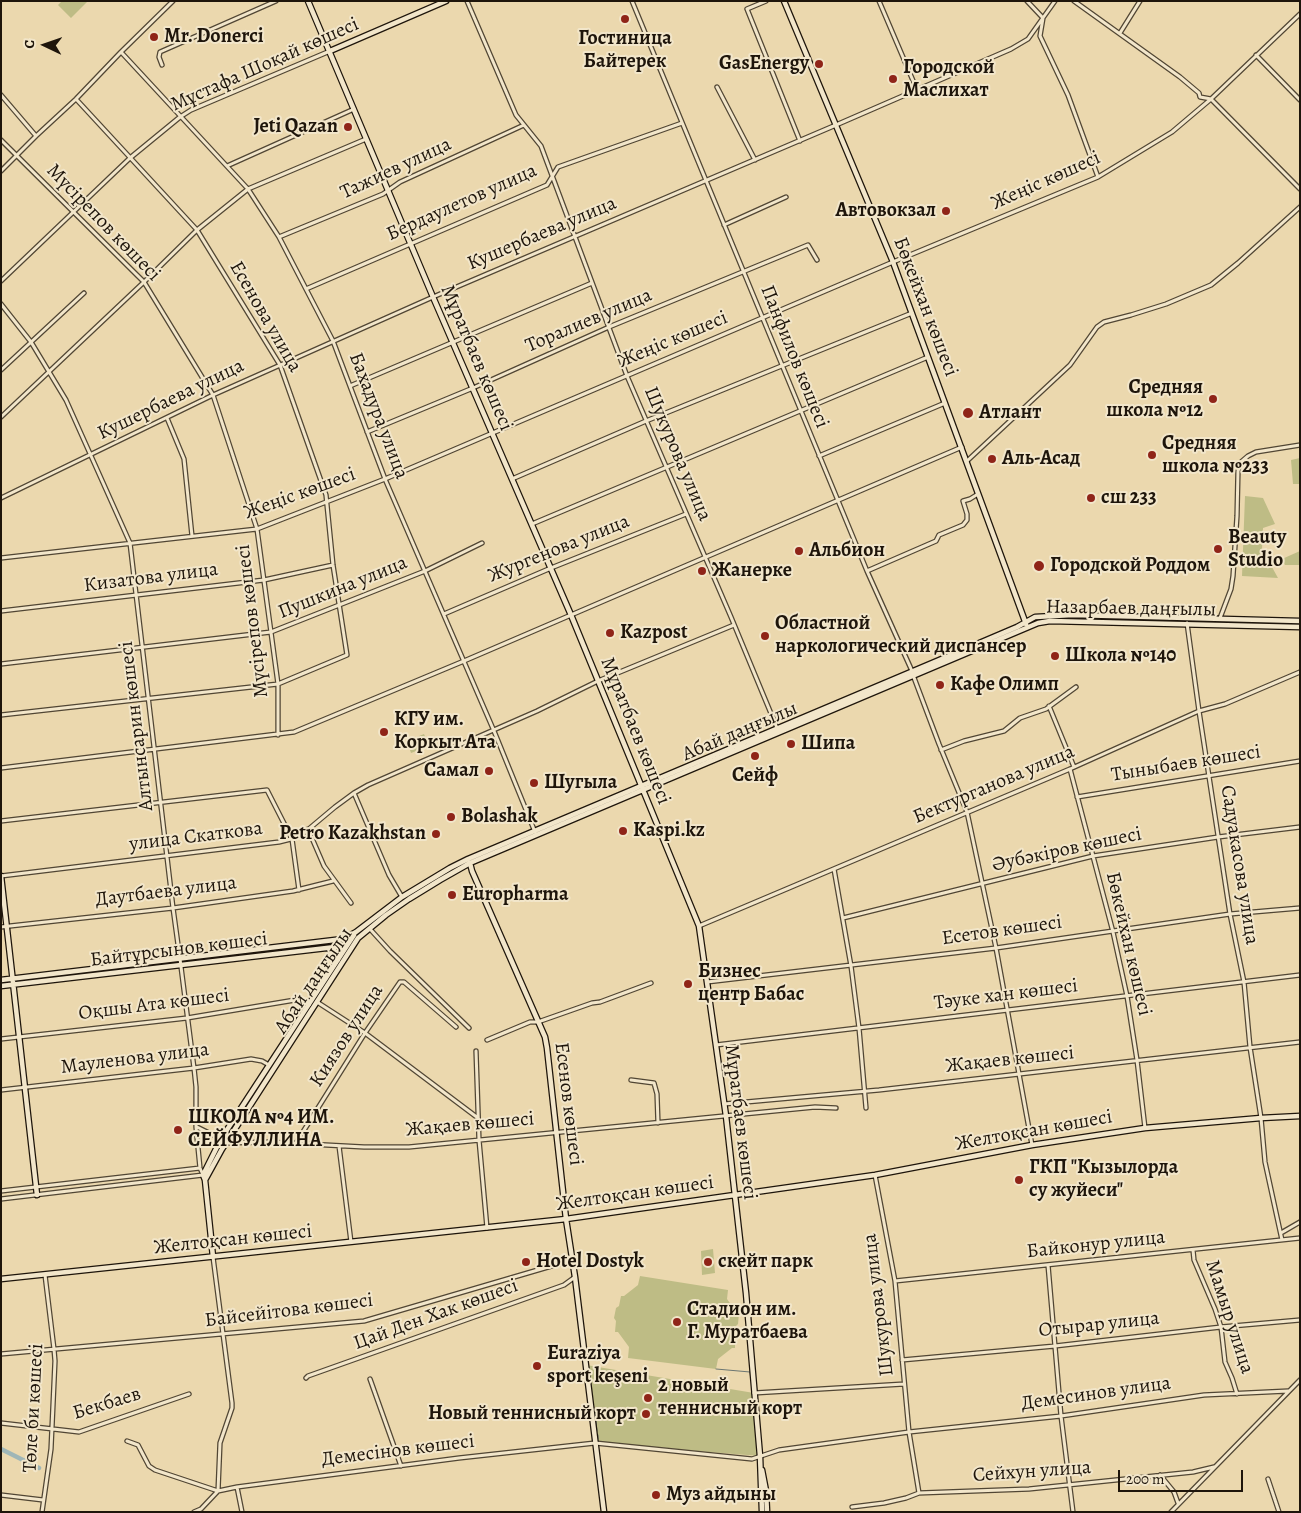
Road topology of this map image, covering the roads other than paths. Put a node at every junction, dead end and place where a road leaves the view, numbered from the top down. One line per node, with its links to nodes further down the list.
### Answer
1 (173, 1): 18 (street)
2 (276, 1): 20 (street)
3 (308, 1): 17 (street, Мұратбаев көшесі)
4 (446, 1): 17 (street, Мұстафа Шоқай көшесі)
5 (467, 1): 30 (street, Шукурова улица)
6 (632, 1): 29 (street, Панфилов көшесі)
7 (766, 1): 35 (street)
8 (784, 1): 31 (street, Бөкейхан көшесі)
9 (880, 1): 22 (street)
10 (1028, 1): 15 (street)
11 (1055, 1): 15 (street, Кушербаева улица)
12 (1074, 1): 16 (street)
13 (1140, 1): 16 (street)
14 (1300, 14): 19 (street, Жеңіс көшесі)
15 (1043, 18): 22 (street, Кушербаева улица); 42 (street)
16 (1120, 33): 25 (street)
17 (330, 51): 27 (street, Мұратбаев көшесі); 28 (street, Мұстафа Шоқай көшесі)
18 (121, 52): 24 (street); 28 (street, Бахадура улица)
19 (1256, 55): 25 (street, Жеңіс көшесі); 26 (street)
20 (162, 65)
21 (717, 87): 38 (street)
22 (917, 90): 31 (street, Кушербаева улица)
23 (1, 95): 32 (street)
24 (76, 99): 32 (street); 37 (street, Есенова улица)
25 (1211, 99): 42 (street, Жеңіс көшесі); 45 (street)
26 (1300, 100)
27 (354, 109): 33 (street, Мұратбаев көшесі); 39 (street)
28 (180, 117): 37 (street, Мұстафа Шоқай көшесі); 39 (street, Бахадура улица)
29 (682, 123): 41 (street, Бердаулетов улица); 43 (street, Панфилов көшесі)
30 (524, 125): 41 (street, Шукурова улица); 46 (street, Тажиев улица)
31 (836, 125): 35 (street, Кушербаева улица); 56 (street, Бөкейхан көшесі)
32 (36, 136): 36 (street)
33 (366, 139): 44 (street); 46 (street, Мұратбаев көшесі)
34 (1, 140): 36 (street, Мүсірепов көшесі)
35 (800, 141): 38 (street, Кушербаева улица)
36 (17, 156): 40 (street); 49 (street, Мүсірепов көшесі)
37 (130, 158): 49 (street, Мұстафа Шоқай көшесі); 51 (street, Есенова улица)
38 (755, 160): 43 (street, Кушербаева улица)
39 (227, 166): 44 (street, Бахадура улица)
40 (1, 171)
41 (552, 176): 53 (street, Шукурова улица); 54 (street, Бердаулетов улица)
42 (1098, 177): 56 (street, Жеңіс көшесі)
43 (706, 181): 50 (street, Панфилов көшесі); 53 (street, Кушербаева улица)
44 (248, 189): 51 (street); 52 (street, Бахадура улица)
45 (1300, 189)
46 (388, 191): 52 (street, Тажиев улица); 54 (street, Мұратбаев көшесі)
47 (786, 197): 50 (street)
48 (1300, 207): 91 (street)
49 (73, 211): 58 (street, Мұстафа Шоқай көшесі); 59 (street, Мүсірепов көшесі)
50 (724, 225): 57 (street, Панфилов көшесі)
51 (197, 230): 59 (street); 72 (street, Есенова улица)
52 (279, 237): 61 (street, Бахадура улица)
53 (575, 237): 60 (street, Шукурова улица); 63 (street, Кушербаева улица)
54 (411, 244): 61 (street, Бердаулетов улица); 63 (street, Мұратбаев көшесі)
55 (816, 260): 57 (street, Торалиев улица)
56 (893, 262): 65 (street, Бөкейхан көшесі); 66 (street, Жеңіс көшесі)
57 (744, 272): 66 (street, Панфилов көшесі); 67 (street, Торалиев улица)
58 (1, 281)
59 (144, 282): 75 (street); 79 (street, Мүсірепов көшесі)
60 (592, 283): 67 (street, Шукурова улица); 70 (street)
61 (306, 289): 69 (street, Бахадура улица)
62 (84, 293): 68 (street)
63 (433, 297): 69 (street, Кушербаева улица); 70 (street, Мұратбаев көшесі)
64 (1, 304): 68 (street, Алтынсарин көшесі)
65 (912, 313): 71 (street, Бөкейхан көшесі); 73 (street)
66 (762, 318): 73 (street, Панфилов көшесі); 76 (street, Жеңіс көшесі)
67 (609, 328): 76 (street, Шукурова улица); 78 (street, Торалиев улица)
68 (32, 342): 74 (street); 75 (street, Алтынсарин көшесі)
69 (333, 342): 72 (street, Кушербаева улица); 77 (street, Бахадура улица)
70 (453, 343): 77 (street); 78 (street, Мұратбаев көшесі)
71 (928, 357): 80 (street, Бөкейхан көшесі); 81 (street)
72 (280, 365): 79 (street, Кушербаева улица); 98 (street, Есенова улица)
73 (782, 365): 81 (street, Панфилов көшесі); 84 (street)
74 (1, 370)
75 (49, 371): 82 (street); 89 (street, Алтынсарин көшесі)
76 (627, 376): 84 (street, Шукурова улица); 86 (street, Жеңіс көшесі)
77 (350, 386): 85 (street, Бахадура улица)
78 (473, 388): 85 (street, Торалиев улица); 86 (street, Мұратбаев көшесі)
79 (213, 395): 83 (street, Кушербаева улица); 101 (street, Мүсірепов көшесі)
80 (945, 403): 88 (street, Бөкейхан көшесі); 90 (street)
81 (800, 411): 90 (street, Панфилов көшесі); 92 (street)
82 (1, 417)
83 (167, 418): 89 (street, Кушербаева улица); 102 (street)
84 (646, 421): 92 (street, Шукурова улица); 94 (street)
85 (368, 432): 93 (street, Бахадура улица)
86 (492, 433): 93 (street, Жеңіс көшесі); 94 (street, Мұратбаев көшесі)
87 (1300, 445): 118 (street)
88 (962, 447): 91 (street, Бөкейхан көшесі); 97 (street)
89 (91, 455): 96 (street, Кушербаева улица); 103 (street, Алтынсарин көшесі)
90 (819, 456): 97 (street, Панфилов көшесі)
91 (967, 461): 95 (street, Бөкейхан көшесі)
92 (666, 467): 99 (street, Шукурова улица); 100 (street)
93 (385, 479): 98 (street, Жеңіс көшесі); 109 (street, Бахадура улица)
94 (512, 479): 100 (street, Мұратбаев көшесі)
95 (979, 494): 110 (street); 120 (street, Бөкейхан көшесі)
96 (1, 498)
97 (837, 500): 105 (street); 110 (street, Панфилов көшесі)
98 (326, 502): 101 (street, Жеңіс көшесі); 107 (street, Есенова улица)
99 (686, 514): 105 (street, Шукурова улица); 108 (street, Жургенова улица)
100 (532, 524): 108 (street, Мұратбаев көшесі)
101 (257, 530): 102 (street, Жеңіс көшесі); 111 (street, Мүсірепов көшесі)
102 (192, 536): 103 (street, Жеңіс көшесі)
103 (130, 543): 106 (street, Жеңіс көшесі); 112 (street, Алтынсарин көшесі)
104 (482, 544): 109 (street, Пушкина улица)
105 (705, 557): 116 (street); 121 (street, Шукурова улица)
106 (1, 558)
107 (333, 565): 111 (street, Кизатова улица); 113 (street, Есенова улица)
108 (551, 568): 115 (street, Жургенова улица); 116 (street, Мұратбаев көшесі)
109 (426, 571): 113 (street, Пушкина улица); 115 (street, Бахадура улица)
110 (866, 571): 129 (street, Панфилов көшесі)
111 (264, 580): 112 (street, Кизатова улица); 124 (street, Мүсірепов көшесі)
112 (136, 595): 114 (street, Кизатова улица); 125 (street, Алтынсарин көшесі)
113 (339, 605): 124 (street, Пушкина улица); 131 (street, Есенова улица)
114 (1, 611)
115 (444, 614): 126 (street, Бахадура улица)
116 (571, 615): 126 (street); 130 (street, Мұратбаев көшесі)
117 (1187, 618): 118 (street, Назарбаев даңғылы); 120 (street, Назарбаев даңғылы); 122 (street, Садуакасова улица)
118 (1220, 618): 119 (street, Назарбаев даңғылы)
119 (1300, 621)
120 (1026, 624): 122 (street, Назарбаев даңғылы); 129 (street, Назарбаев даңғылы)
121 (734, 625): 130 (street, улица Скаткова); 137 (street, Шукурова улица)
122 (1188, 625): 123 (street, Назарбаев даңғылы); 135 (street, Садуакасова улица)
123 (1300, 627)
124 (271, 632): 125 (street, Пушкина улица); 131 (street, Мүсірепов көшесі)
125 (142, 648): 127 (street, Пушкина улица); 133 (street, Алтынсарин көшесі)
126 (464, 661): 138 (street, Бахадура улица); 139 (street)
127 (1, 664)
128 (1300, 672): 135 (street, Бектурганова улица)
129 (913, 673): 137 (street, Абай даңғылы); 141 (street, Панфилов көшесі); 147 (street, Абай даңғылы)
130 (598, 680): 138 (street, улица Скаткова); 147 (street, Мұратбаев көшесі)
131 (278, 684): 133 (street); 139 (street, Мүсірепов көшесі)
132 (1076, 687): 134 (street)
133 (148, 698): 136 (street); 140 (street, Алтынсарин көшесі)
134 (1049, 706): 141 (street); 143 (street)
135 (1199, 711): 143 (street, Бектурганова улица); 146 (street, Садуакасова улица)
136 (1, 715)
137 (777, 728): 147 (street, Абай даңғылы)
138 (494, 730): 148 (street, улица Скаткова); 155 (street, Бахадура улица)
139 (278, 734): 140 (street)
140 (155, 749): 144 (street); 150 (street, Алтынсарин көшесі)
141 (941, 750): 151 (street)
142 (1300, 761): 146 (street, Тыныбаев көшесі)
143 (1074, 767): 145 (street, Бектурганова улица)
144 (1, 768)
145 (1070, 769): 149 (street, Бөкейхан көшесі); 151 (street, Бектурганова улица)
146 (1209, 776): 149 (street, Тыныбаев көшесі); 156 (street, Садуакасова улица)
147 (643, 787): 155 (street, Абай даңғылы); 172 (street, Мұратбаев көшесі)
148 (354, 793): 154 (street, улица Скаткова); 166 (street)
149 (1077, 797): 159 (street, Бөкейхан көшесі)
150 (161, 802): 152 (street); 157 (street); 158 (street, Алтынсарин көшесі)
151 (967, 812): 161 (street, Бектурганова улица); 164 (street)
152 (1, 822)
153 (1300, 827): 156 (street, Әубәкіров көшесі)
154 (308, 829): 157 (street, улица Скаткова); 163 (street)
155 (536, 833): 160 (street, Абай даңғылы)
156 (1218, 836): 159 (street, Әубәкіров көшесі); 170 (street, Садуакасова улица)
157 (292, 839): 158 (street, улица Скаткова); 165 (street)
158 (167, 855): 162 (street, улица Скаткова); 168 (street, Алтынсарин көшесі)
159 (1093, 856): 164 (street, Әубәкіров көшесі); 177 (street, Бөкейхан көшесі)
160 (469, 861): 166 (street, Абай даңғылы); 198 (street, Есенов көшесі)
161 (834, 869): 171 (street); 172 (street, Бектурганова улица)
162 (1, 876): 174 (street)
163 (333, 881): 165 (street, Даутбаева улица); 167 (street)
164 (983, 884): 171 (street, Әубәкіров көшесі); 181 (street)
165 (299, 890): 168 (street, Даутбаева улица)
166 (406, 897): 175 (street, Абай даңғылы); 176 (street, Абай даңғылы)
167 (351, 904)
168 (173, 908): 174 (street, Даутбаева улица); 182 (street, Алтынсарин көшесі)
169 (1300, 908): 170 (street, Есетов көшесі)
170 (1230, 914): 177 (street, Есетов көшесі); 190 (street, Садуакасова улица)
171 (843, 918): 185 (street)
172 (699, 926): 189 (street, Мұратбаев көшесі)
173 (1, 927): 174 (street, Даутбаева улица)
174 (7, 927): 188 (street)
175 (369, 928): 178 (street, Абай даңғылы); 200 (street)
176 (356, 932): 179 (street, Абай даңғылы); 182 (street, Байтұрсынов көшесі)
177 (1113, 932): 181 (street, Есетов көшесі); 193 (street, Бөкейхан көшесі)
178 (358, 938): 179 (street, Байтұрсынов көшесі); 194 (street, Абай даңғылы)
179 (348, 944): 180 (street, Байтұрсынов көшесі); 183 (street, Абай даңғылы)
180 (325, 948): 183 (street); 184 (street, Байтұрсынов көшесі)
181 (996, 948): 185 (street, Есетов көшесі); 196 (street)
182 (180, 959): 184 (street, Алтынсарин көшесі); 188 (street, Байтұрсынов көшесі)
183 (338, 962): 195 (street, Абай даңғылы)
184 (181, 965): 188 (street, Байтұрсынов көшесі); 197 (street, Алтынсарин көшесі)
185 (851, 966): 189 (street, Есетов көшесі); 201 (street)
186 (1300, 975): 190 (street, Тәуке хан көшесі)
187 (1, 980): 188 (street, Байтұрсынов көшесі)
188 (13, 981): 192 (street, Байтұрсынов көшесі); 203 (street)
189 (707, 982): 207 (street, Мұратбаев көшесі)
190 (1244, 982): 193 (street, Тәуке хан көшесі); 208 (street, Садуакасова улица)
191 (651, 983): 198 (street)
192 (1, 986)
193 (1127, 996): 196 (street, Тәуке хан көшесі); 210 (street, Бөкейхан көшесі)
194 (316, 1002): 202 (street); 231 (street, Абай даңғылы)
195 (309, 1005): 197 (street, Оқшы Ата көшесі); 211 (street, Абай даңғылы)
196 (1008, 1011): 201 (street, Тәуке хан көшесі); 213 (street)
197 (187, 1018): 203 (street, Оқшы Ата көшесі); 212 (street, Алтынсарин көшесі)
198 (538, 1022): 205 (street); 228 (street, Есенов көшесі)
199 (456, 1027): 202 (street, Киязов улица)
200 (469, 1028)
201 (859, 1028): 207 (street, Тәуке хан көшесі); 217 (street)
202 (365, 1033): 223 (street); 232 (street, Киязов улица)
203 (19, 1036): 204 (street, Оқшы Ата көшесі); 215 (street)
204 (1, 1039)
205 (487, 1040)
206 (1300, 1042): 208 (street, Жақаев көшесі)
207 (716, 1045): 218 (street, Мұратбаев көшесі)
208 (1250, 1048): 210 (street, Жақаев көшесі); 224 (street, Садуакасова улица)
209 (476, 1051): 223 (street)
210 (1137, 1060): 213 (street, Жақаев көшесі); 227 (street, Бөкейхан көшесі)
211 (270, 1066): 212 (street, Мауленова улица); 229 (street, Абай даңғылы)
212 (194, 1068): 215 (street, Мауленова улица); 226 (street, Алтынсарин көшесі)
213 (1019, 1074): 217 (street, Жақаев көшесі); 233 (street)
214 (631, 1080): 225 (street)
215 (24, 1087): 216 (street, Мауленова улица); 239 (street)
216 (1, 1090)
217 (864, 1091): 218 (street, Жақаев көшесі); 220 (street)
218 (724, 1104): 221 (street, Мұратбаев көшесі)
219 (836, 1108): 221 (street, Жақаев көшесі)
220 (866, 1108)
221 (726, 1116): 225 (street, Жақаев көшесі); 241 (street, Мұратбаев көшесі)
222 (1300, 1116): 224 (street, Желтоқсан көшесі)
223 (478, 1118): 230 (street)
224 (1261, 1118): 227 (street, Желтоқсан көшесі); 247 (street, Садуакасова улица)
225 (658, 1123): 228 (street, Жақаев көшесі)
226 (196, 1127): 229 (street); 235 (street, Алтынсарин көшесі)
227 (1145, 1128): 233 (street, Желтоқсан көшесі)
228 (557, 1133): 230 (street, Жақаев көшесі); 244 (street, Есенов көшесі)
229 (221, 1139): 231 (street); 237 (street, Абай даңғылы)
230 (479, 1140): 234 (street, Жақаев көшесі); 246 (street)
231 (226, 1143): 232 (street, Жақаев көшесі); 238 (street, Абай даңғылы)
232 (295, 1143): 234 (street, Жақаев көшесі)
233 (1032, 1145): 236 (street, Желтоқсан көшесі)
234 (339, 1146): 250 (street)
235 (200, 1168): 237 (street, Алтынсарин көшесі); 239 (street)
236 (875, 1174): 241 (street, Желтоқсан көшесі); 258 (street, Шукурова улица)
237 (203, 1175): 238 (street); 242 (street)
238 (205, 1180): 252 (street)
239 (36, 1187): 240 (street); 242 (street)
240 (1, 1191)
241 (734, 1194): 244 (street, Желтоқсан көшесі); 271 (street, Мұратбаев көшесі)
242 (36, 1195): 243 (street)
243 (1, 1199)
244 (566, 1219): 246 (street, Желтоқсан көшесі); 253 (street, Есенов көшесі)
245 (1300, 1222): 247 (street)
246 (487, 1228): 250 (street, Желтоқсан көшесі)
247 (1281, 1233): 249 (street, Садуакасова улица)
248 (1300, 1238): 249 (street, Байконур улица)
249 (1282, 1240): 251 (street, Байконур улица)
250 (351, 1242): 252 (street, Желтоқсан көшесі)
251 (1192, 1250): 254 (street, Байконур улица); 260 (street, Мамыр улица)
252 (213, 1257): 255 (street, Желтоқсан көшесі); 261 (street)
253 (572, 1260): 256 (street, Есенов көшесі); 261 (street, Байсейітова көшесі)
254 (1048, 1265): 258 (street, Байконур улица); 262 (street)
255 (45, 1275): 257 (street, Желтоқсан көшесі); 263 (street, Төле би көшесі)
256 (575, 1277): 266 (street, Цай Ден Хак көшесі); 279 (street, Есенов көшесі)
257 (1, 1279)
258 (895, 1281): 265 (street, Шукурова улица)
259 (1300, 1320): 260 (street, Отырар улица)
260 (1221, 1327): 262 (street, Отырар улица); 273 (street, Мамыр улица)
261 (223, 1334): 263 (street, Байсейітова көшесі); 287 (street)
262 (1055, 1346): 265 (street, Отырар улица); 274 (street)
263 (54, 1349): 264 (street, Байсейітова көшесі); 276 (street, Төле би көшесі)
264 (1, 1354)
265 (902, 1360): 269 (street, Шукурова улица)
266 (306, 1378)
267 (370, 1378): 281 (street)
268 (1300, 1380): 270 (street)
269 (904, 1384): 271 (street); 277 (street, Шукурова улица)
270 (1288, 1391): 273 (street, Демесинов улица); 282 (street)
271 (754, 1392): 280 (street, Мұратбаев көшесі)
272 (189, 1394): 276 (street, Бекбаев)
273 (1237, 1394): 274 (street, Демесинов улица)
274 (1061, 1416): 277 (street, Демесинов улица); 285 (street)
275 (1, 1423): 276 (street, Бекбаев)
276 (51, 1429): 290 (street, Төле би көшесі)
277 (908, 1432): 280 (street, Демесінов көшесі); 288 (street, Шукурова улица)
278 (127, 1441): 287 (street)
279 (595, 1443): 280 (street, Демесінов көшесі); 281 (street, Демесінов көшесі); 297 (street, Есенов көшесі)
280 (760, 1456): 293 (street, Мұратбаев көшесі)
281 (401, 1466): 286 (street, Демесінов көшесі)
282 (1214, 1467): 283 (street, Сейхун улица); 291 (street)
283 (1159, 1475): 285 (street, Сейхун улица); 291 (street)
284 (1268, 1480): 300 (street)
285 (1069, 1485): 288 (street, Сейхун улица); 298 (street)
286 (238, 1486): 287 (street, Демесінов көшесі); 296 (street)
287 (218, 1491): 295 (street)
288 (919, 1493): 292 (street, Сейхун улица)
289 (1, 1495): 290 (street)
290 (43, 1500): 294 (street, Төле би көшесі)
291 (1178, 1504): 299 (street)
292 (852, 1507)
293 (765, 1511)
294 (42, 1512)
295 (194, 1512)
296 (242, 1512)
297 (604, 1512)
298 (1073, 1512)
299 (1170, 1512)
300 (1279, 1512)

